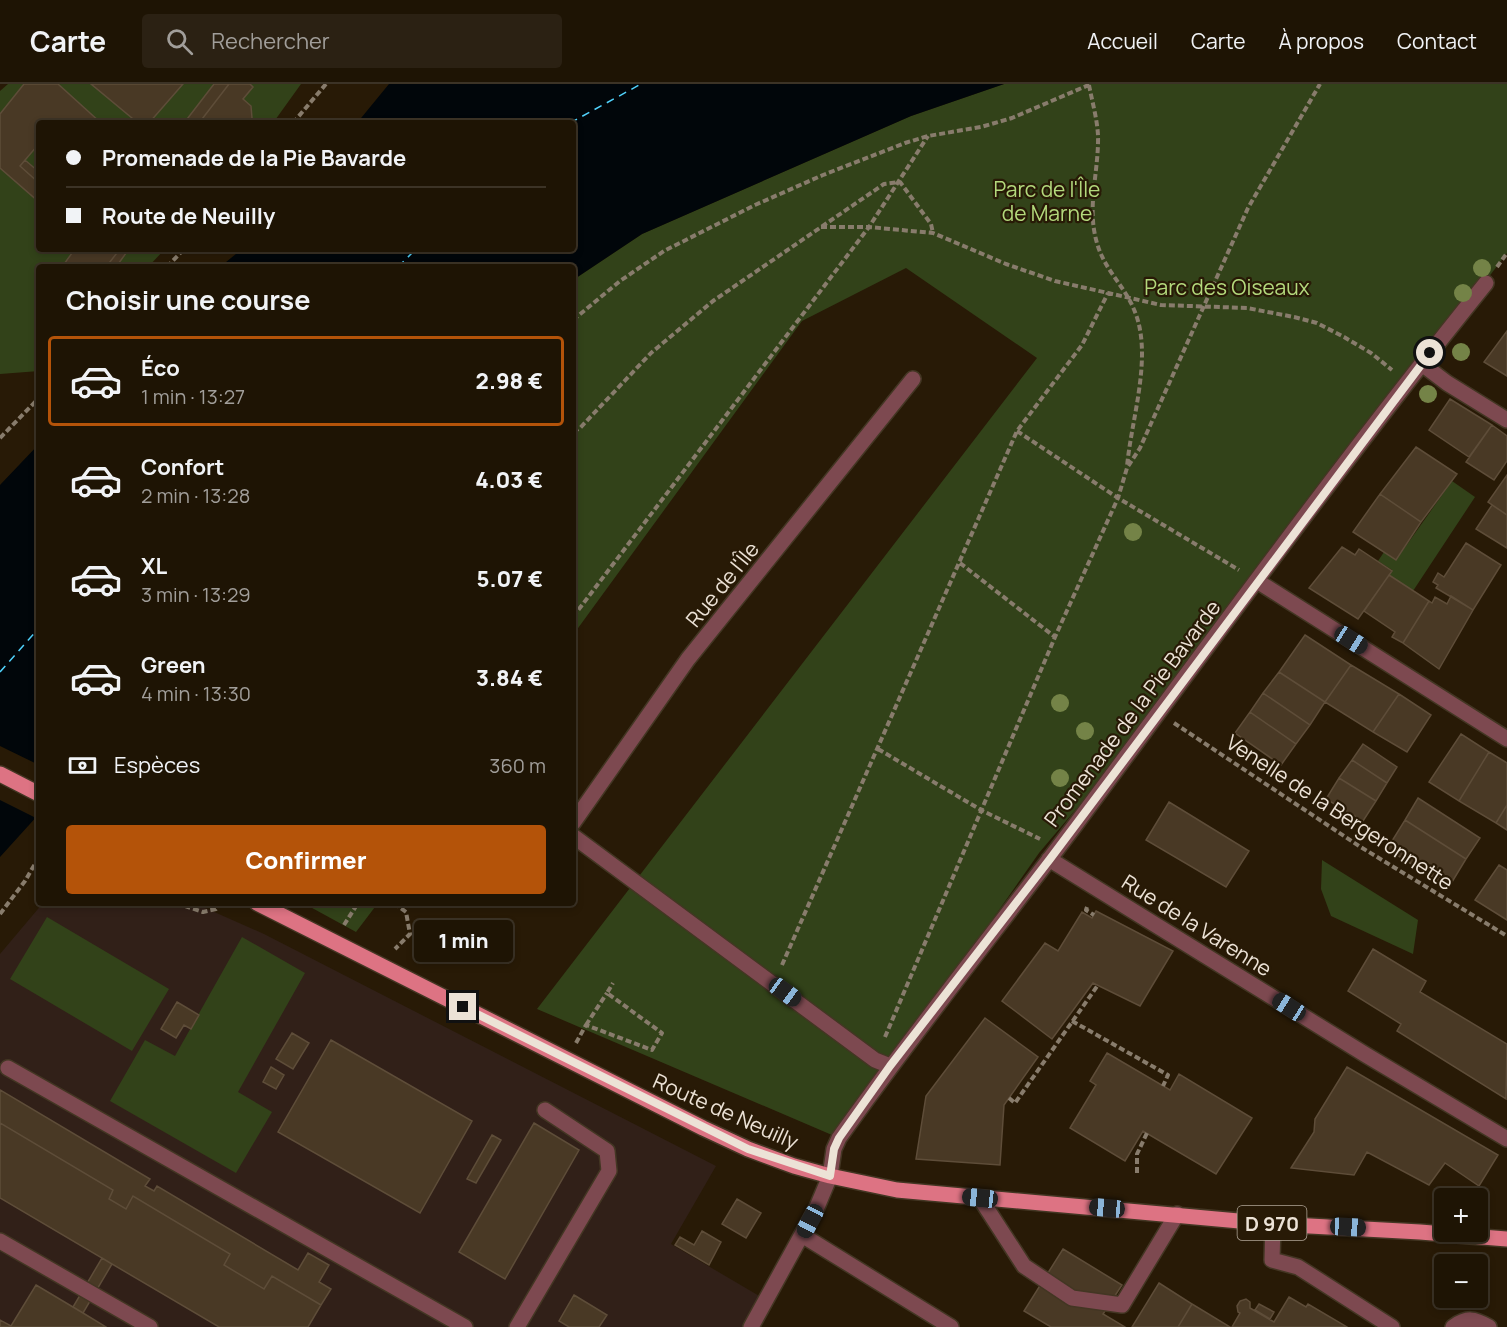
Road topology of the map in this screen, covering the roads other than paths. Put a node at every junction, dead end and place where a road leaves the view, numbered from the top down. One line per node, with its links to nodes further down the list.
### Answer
1 (1486, 283): 2 (street, Promenade de la Pie Bavarde)
2 (1422, 364): 4 (street); 5 (street, Promenade de la Pie Bavarde)
3 (913, 379): 9 (street, Rue de l'Île)
4 (1507, 420)
5 (1257, 581): 6 (street); 11 (street, Promenade de la Pie Bavarde)
6 (1507, 739)
7 (0, 774): 8 (main road)
8 (36, 792)
9 (576, 819)
10 (576, 838): 13 (street)
11 (1054, 853): 13 (street, Promenade de la Pie Bavarde); 16 (street, Rue de la Varenne)
12 (263, 906): 17 (main road, Route de Neuilly / D 970)
13 (890, 1066): 17 (street, Promenade de la Pie Bavarde)
14 (8, 1068): 25 (street)
15 (545, 1110): 26 (street)
16 (1507, 1138)
17 (830, 1176): 18 (main road, Route de Neuilly / D 970); 21 (street, Promenade de la Pie Bavarde)
18 (980, 1198): 19 (main road, Route de Neuilly / D 970); 19 (street)
19 (1177, 1214): 20 (main road, Route de Neuilly / D 970)
20 (1273, 1224): 22 (main road, Route de Neuilly / D 970); 29 (street)
21 (802, 1235): 27 (street, Promenade de la Pie Bavarde); 28 (street)
22 (1507, 1239)
23 (0, 1241): 24 (street)
24 (150, 1327)
25 (465, 1327)
26 (517, 1327)
27 (751, 1327)
28 (951, 1327)
29 (1392, 1327)
30 (1453, 1327): 31 (street)
31 (1489, 1327)

